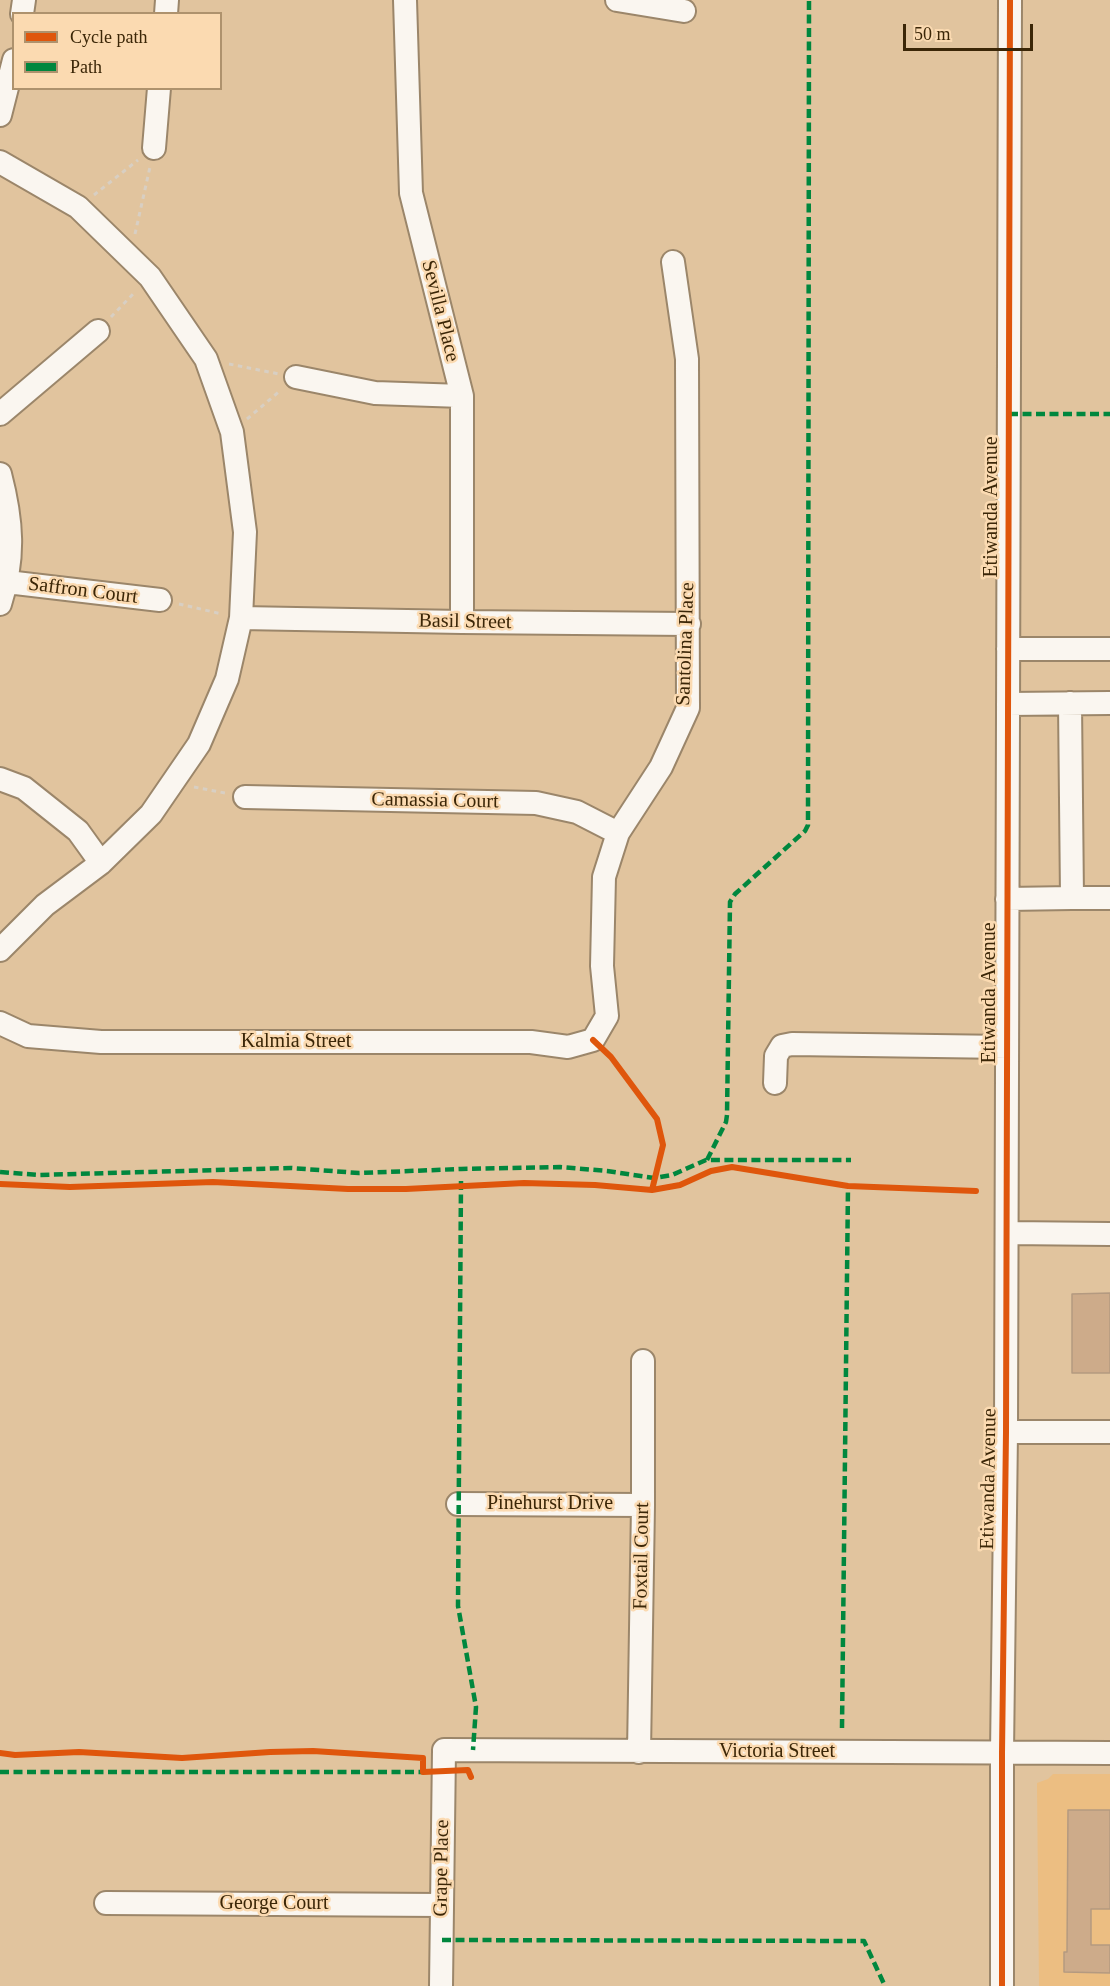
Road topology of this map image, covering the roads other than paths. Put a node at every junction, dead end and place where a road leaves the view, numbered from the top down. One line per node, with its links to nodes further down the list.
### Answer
1 (405, 0): 13 (street, Sevilla Place)
2 (618, 0): 4 (street)
3 (1010, 0): 22 (street, Etiwanda Avenue)
4 (684, 11)
5 (12, 68): 7 (street)
6 (159, 90): 8 (street)
7 (0, 115)
8 (154, 148)
9 (0, 162): 19 (street)
10 (674, 262): 21 (street, Santolina Place)
11 (98, 331): 14 (street)
12 (296, 377): 13 (street)
13 (462, 396): 20 (street, Sevilla Place)
14 (0, 414)
15 (0, 474): 16 (street)
16 (7, 582): 17 (street, Saffron Court); 18 (street)
17 (160, 600)
18 (0, 604)
19 (241, 618): 20 (street, Basil Street); 30 (street)
20 (462, 622): 21 (street, Basil Street)
21 (689, 624): 29 (street, Santolina Place)
22 (1008, 649): 23 (street); 25 (street, Etiwanda Avenue)
23 (1110, 649)
24 (1110, 703): 26 (street)
25 (1008, 704): 26 (street); 33 (street, Etiwanda Avenue)
26 (1070, 704): 31 (street)
27 (0, 779): 30 (street)
28 (245, 797): 29 (street, Camassia Court)
29 (618, 833): 36 (street, Santolina Place)
30 (101, 863): 34 (street)
31 (1072, 898): 32 (street); 33 (street)
32 (1110, 898)
33 (1007, 899): 37 (street, Etiwanda Avenue)
34 (0, 950)
35 (0, 1023): 36 (street, Kalmia Street)
36 (593, 1041)
37 (1007, 1047): 38 (street); 39 (street, Etiwanda Avenue)
38 (775, 1083)
39 (1007, 1233): 40 (street); 42 (street, Etiwanda Avenue)
40 (1110, 1234)
41 (643, 1361): 45 (street, Foxtail Court)
42 (1006, 1432): 43 (street); 48 (street, Etiwanda Avenue)
43 (1110, 1432)
44 (458, 1504): 45 (street, Pinehurst Drive)
45 (643, 1505): 47 (street, Foxtail Court)
46 (444, 1750): 47 (street, Victoria Street); 51 (street, Grape Place)
47 (639, 1752): 48 (street, Victoria Street)
48 (1002, 1753): 49 (street, Victoria Street); 53 (street, Etiwanda Avenue)
49 (1110, 1753)
50 (105, 1903): 51 (street, George Court)
51 (442, 1905): 52 (street, Grape Place)
52 (441, 1986)
53 (1002, 1986)

